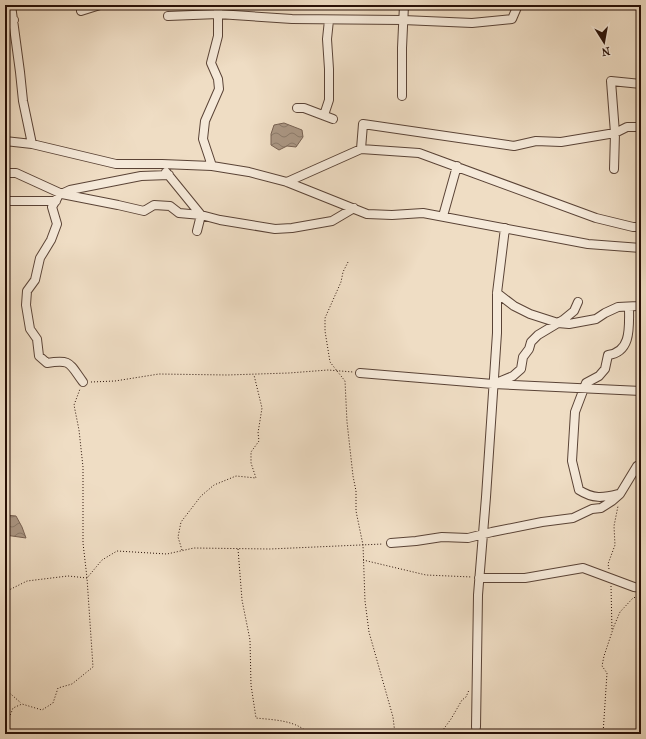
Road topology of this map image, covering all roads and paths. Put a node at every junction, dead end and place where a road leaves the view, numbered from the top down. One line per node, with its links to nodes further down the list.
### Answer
1 (12, 5): 10 (street)
2 (100, 5): 6 (street)
3 (218, 5): 7 (street)
4 (404, 5): 12 (street)
5 (518, 5): 12 (street)
6 (81, 11)
7 (218, 14): 8 (street); 11 (street); 24 (street)
8 (168, 16)
9 (5, 20): 10 (street)
10 (14, 20): 21 (street)
11 (329, 20): 12 (street); 16 (street)
12 (403, 20): 14 (street)
13 (641, 84): 19 (street)
14 (402, 96)
15 (297, 108): 16 (street)
16 (324, 115): 17 (street)
17 (333, 119)
18 (641, 127): 19 (street)
19 (614, 133): 22 (street); 26 (street)
20 (5, 141): 21 (street)
21 (32, 144): 23 (street)
22 (361, 149): 25 (street); 29 (street)
23 (162, 164): 24 (street); 28 (street)
24 (212, 166): 29 (street)
25 (457, 166): 35 (street); 36 (street)
26 (614, 168)
27 (5, 173): 30 (street)
28 (169, 176): 30 (street); 34 (street)
29 (287, 182): 33 (street)
30 (62, 194): 32 (street); 34 (street)
31 (5, 201): 32 (street)
32 (56, 201): 49 (street)
33 (354, 208): 34 (street); 35 (street)
34 (201, 215): 38 (street)
35 (443, 216): 37 (street)
36 (641, 227)
37 (505, 228): 39 (street); 41 (street)
38 (197, 231)
39 (641, 248)
40 (348, 262): 46 (path)
41 (497, 293): 45 (street); 50 (street)
42 (578, 302): 45 (street)
43 (641, 304): 44 (street)
44 (629, 307): 45 (street); 51 (street)
45 (558, 323): 50 (street)
46 (337, 371): 47 (path); 48 (path); 58 (path)
47 (360, 373): 50 (street)
48 (254, 374): 49 (path); 60 (path)
49 (83, 382): 62 (path)
50 (493, 384): 51 (street); 56 (street)
51 (584, 388): 52 (street); 54 (street)
52 (641, 391)
53 (641, 464): 54 (street)
54 (620, 494): 56 (street)
55 (618, 504): 64 (path)
56 (482, 535): 57 (street); 63 (street)
57 (391, 543): 58 (path)
58 (363, 545): 59 (path); 61 (path)
59 (238, 549): 60 (path); 74 (path)
60 (182, 551): 62 (path)
61 (363, 560): 63 (path); 75 (path)
62 (87, 578): 66 (path); 71 (path)
63 (479, 578): 64 (street); 72 (street)
64 (610, 579): 65 (street); 68 (path)
65 (641, 588)
66 (5, 592)
67 (641, 595): 68 (path)
68 (612, 633): 78 (path)
69 (5, 689): 71 (path)
70 (469, 689): 76 (path)
71 (22, 704): 73 (path)
72 (476, 727): 77 (path)
73 (5, 728)
74 (309, 734)
75 (395, 734)
76 (440, 734)
77 (491, 734)
78 (603, 734)

